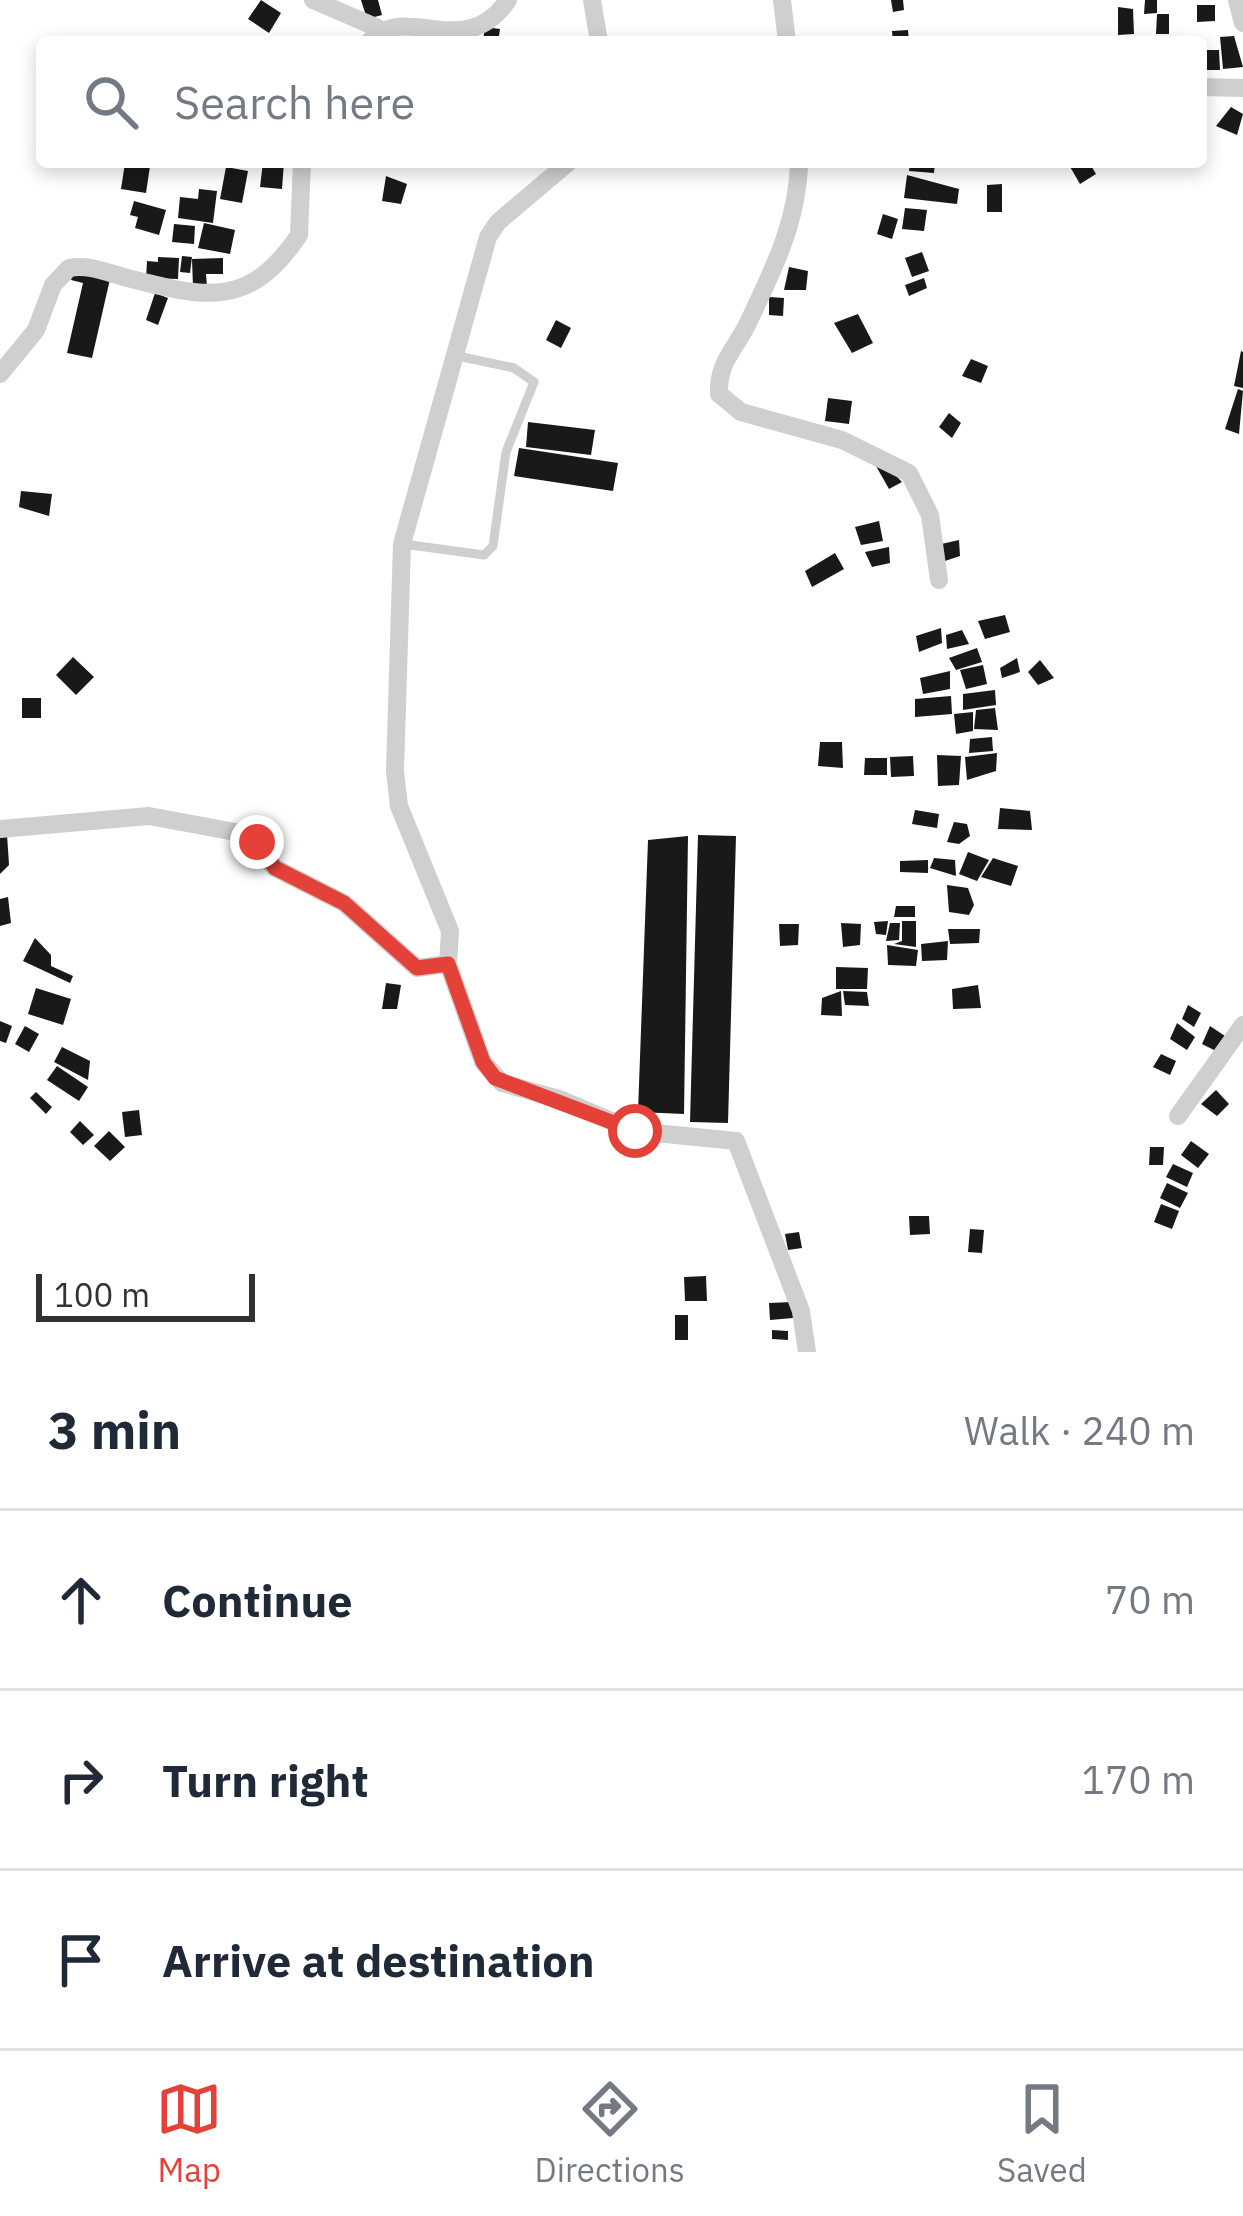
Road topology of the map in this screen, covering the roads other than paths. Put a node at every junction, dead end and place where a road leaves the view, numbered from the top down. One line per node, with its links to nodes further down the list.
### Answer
1 (314, 0): 7 (street)
2 (508, 0): 7 (street)
3 (592, 0): 8 (street)
4 (782, 0): 9 (street)
5 (1237, 0): 6 (street)
6 (1243, 23)
7 (373, 35)
8 (598, 36)
9 (786, 36)
10 (1207, 87): 11 (street)
11 (1243, 88)
12 (302, 168): 16 (street)
13 (562, 168): 15 (street)
14 (798, 168): 18 (street)
15 (453, 355): 17 (street); 17 (lane)
16 (0, 374)
17 (402, 544): 20 (street)
18 (939, 580)
19 (0, 829): 20 (street)
20 (448, 964): 23 (street)
21 (1243, 1025): 22 (street)
22 (1178, 1116)
23 (807, 1352)

